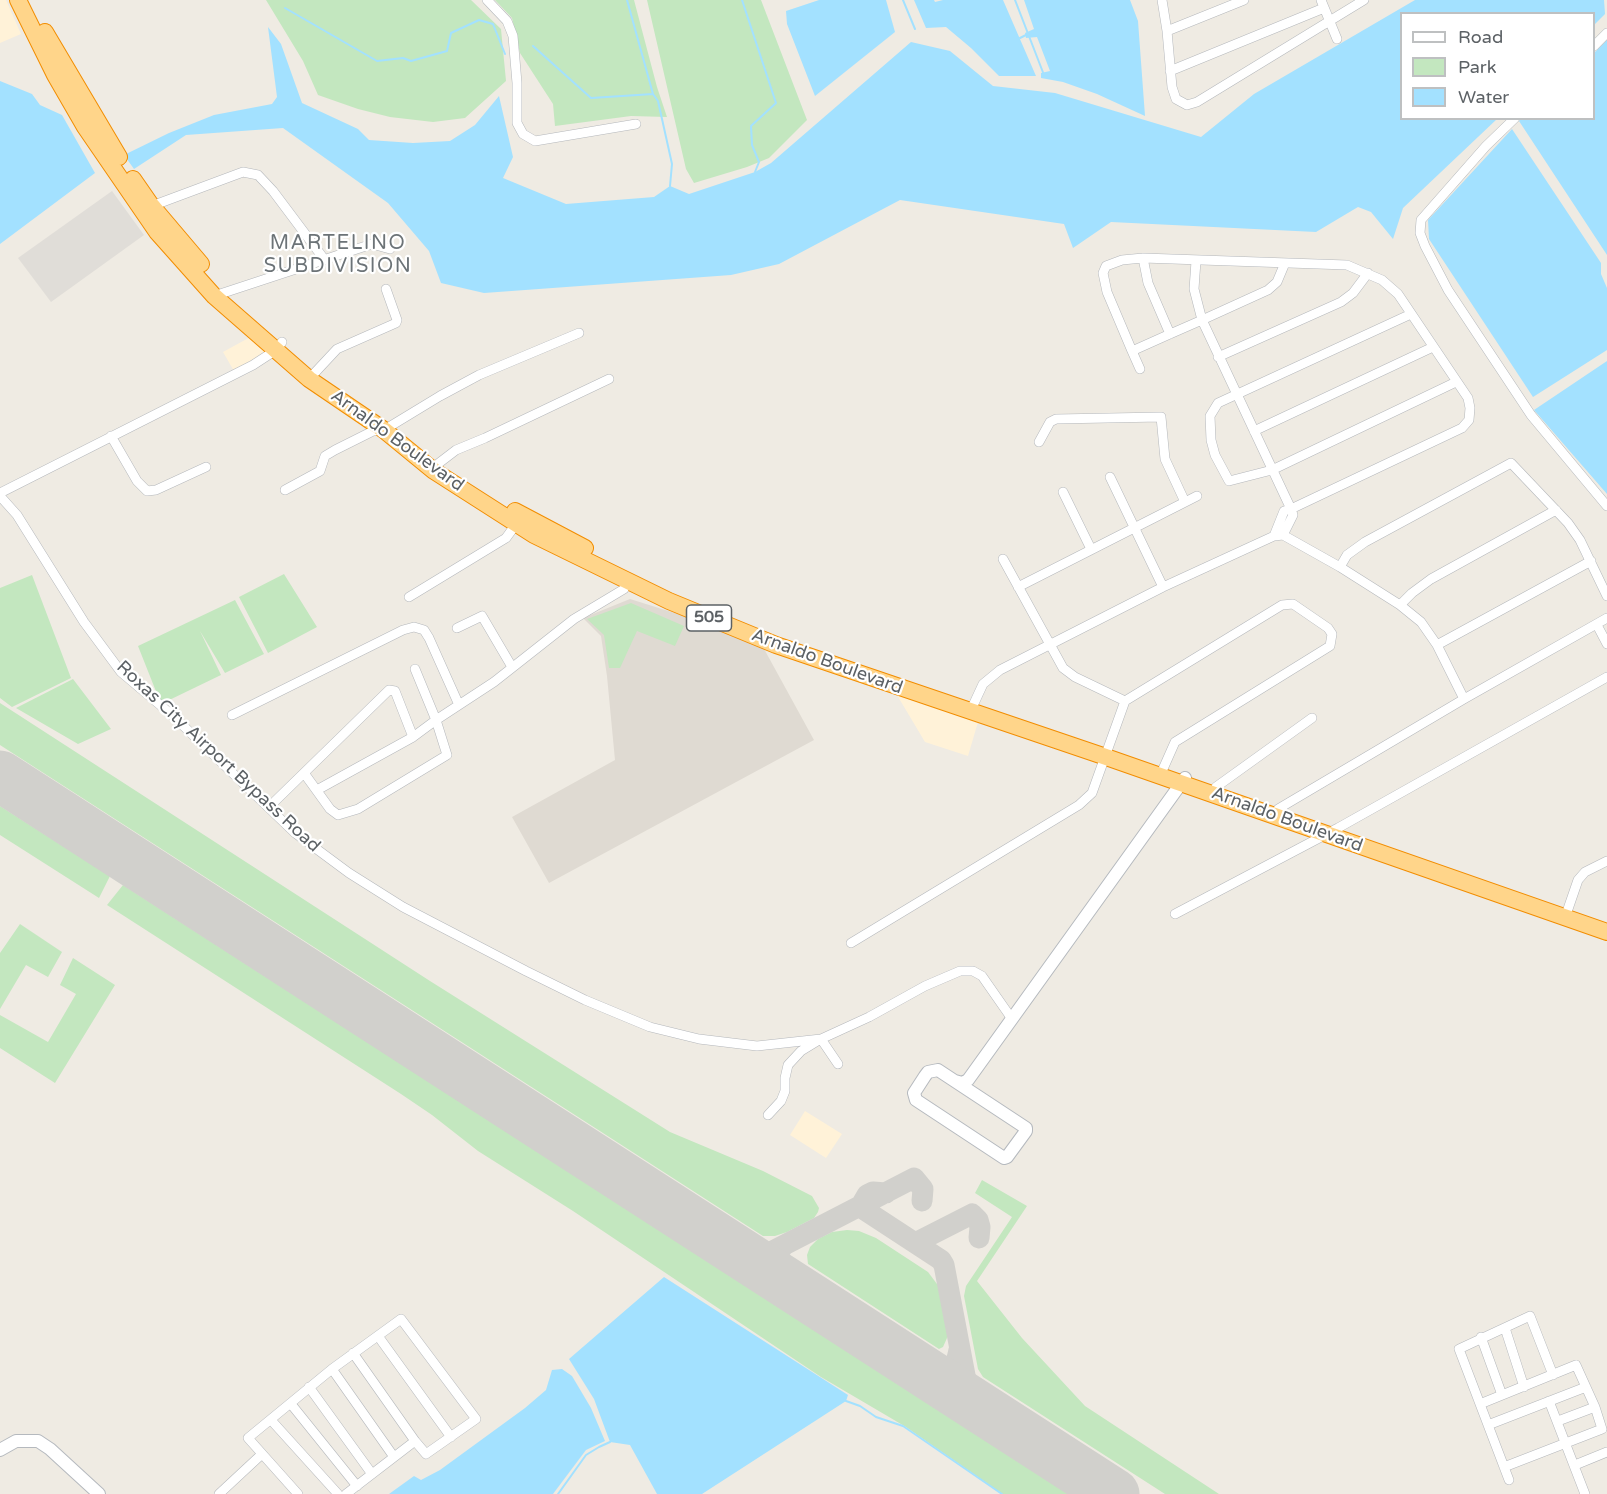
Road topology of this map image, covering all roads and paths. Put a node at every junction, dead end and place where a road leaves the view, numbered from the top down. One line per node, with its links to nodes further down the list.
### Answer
1 (18, 0): 16 (highway, Arnaldo Boulevard / 505)
2 (29, 0): 16 (highway, Arnaldo Boulevard / 505)
3 (487, 0): 15 (street)
4 (1162, 0): 9 (street)
5 (1244, 0): 9 (street)
6 (1365, 0): 8 (street)
7 (1323, 4): 8 (street); 13 (street)
8 (1330, 21): 11 (street); 13 (street)
9 (1167, 31): 13 (street)
10 (1607, 33): 12 (street)
11 (1337, 39)
12 (1595, 44)
13 (1170, 71)
14 (1513, 120): 51 (street)
15 (636, 124)
16 (146, 208): 19 (street); 24 (highway, Arnaldo Boulevard / 505)
17 (390, 249): 19 (street)
18 (1143, 258): 20 (street); 28 (street); 31 (street)
19 (324, 259): 24 (street)
20 (1196, 261): 21 (street); 26 (street)
21 (1285, 263): 22 (street); 26 (street)
22 (1368, 273): 25 (street); 32 (street)
23 (386, 289): 34 (street)
24 (219, 293): 29 (highway, Arnaldo Boulevard / 505)
25 (1411, 314): 30 (street); 37 (street)
26 (1202, 320): 28 (street); 32 (street)
27 (579, 333): 38 (street)
28 (1170, 334): 31 (street)
29 (279, 346): 34 (highway, Arnaldo Boulevard / 505); 40 (street)
30 (1433, 347): 36 (street); 39 (street)
31 (1132, 351): 33 (street)
32 (1218, 357): 37 (street)
33 (1140, 369)
34 (312, 374): 38 (highway, Arnaldo Boulevard / 505)
35 (609, 379): 43 (street)
36 (1456, 382): 44 (street); 52 (street)
37 (1237, 395): 39 (street); 44 (street)
38 (387, 428): 43 (highway, Arnaldo Boulevard / 505); 46 (street)
39 (1254, 431): 44 (street)
40 (111, 436): 42 (street); 48 (street)
41 (1039, 442): 50 (street)
42 (206, 467)
43 (437, 467): 54 (highway, Arnaldo Boulevard / 505)
44 (1272, 470): 52 (street)
45 (1110, 477): 55 (street)
46 (285, 490)
47 (1064, 492): 57 (street)
48 (0, 495): 91 (street, Roxas City Airport Bypass Road)
49 (1197, 496): 50 (street)
50 (1185, 502): 55 (street)
51 (1607, 506)
52 (1291, 509): 56 (street)
53 (1556, 510): 59 (street); 60 (street); 66 (street)
54 (519, 520): 61 (highway, Arnaldo Boulevard / 505); 65 (street)
55 (1134, 527): 57 (street); 63 (street)
56 (1278, 536): 60 (street); 63 (street)
57 (1091, 549): 62 (street)
58 (1003, 559): 62 (street)
59 (1591, 561): 64 (street); 72 (street)
60 (1340, 567): 66 (street)
61 (638, 583): 73 (street); 79 (highway, Arnaldo Boulevard / 505)
62 (1018, 587): 71 (street)
63 (1163, 587): 71 (street)
64 (1607, 596)
65 (409, 597)
66 (1400, 605): 72 (street)
67 (1607, 618): 68 (street)
68 (1597, 625): 70 (street); 76 (street)
69 (457, 628): 73 (street)
70 (1607, 644)
71 (1049, 645): 77 (street); 79 (street)
72 (1437, 645): 76 (street)
73 (512, 667): 78 (street)
74 (415, 669): 82 (street)
75 (1607, 677): 93 (street)
76 (1464, 699): 92 (street)
77 (1125, 701): 84 (street); 85 (street)
78 (459, 705): 80 (street); 82 (street)
79 (972, 708): 84 (highway, Arnaldo Boulevard / 505)
80 (232, 715)
81 (1312, 718): 88 (street)
82 (436, 720): 83 (street); 89 (street)
83 (413, 737): 86 (street); 89 (street)
84 (1107, 753): 85 (highway, Arnaldo Boulevard / 505); 87 (highway, Arnaldo Boulevard / 505); 100 (street)
85 (1163, 769): 87 (highway, Arnaldo Boulevard / 505)
86 (304, 773): 89 (street); 91 (street)
87 (1183, 780): 88 (highway, Arnaldo Boulevard / 505); 90 (highway, Arnaldo Boulevard / 505); 101 (street)
88 (1216, 787): 90 (highway, Arnaldo Boulevard / 505)
89 (317, 790)
90 (1256, 805): 92 (highway, Arnaldo Boulevard / 505); 93 (highway, Arnaldo Boulevard / 505)
91 (269, 807): 102 (street, Roxas City Airport Bypass Road)
92 (1278, 809): 93 (highway, Arnaldo Boulevard / 505)
93 (1332, 831): 95 (highway, Arnaldo Boulevard / 505); 97 (street)
94 (1607, 861): 96 (street)
95 (1540, 903): 96 (highway, Arnaldo Boulevard / 505); 99 (highway, Arnaldo Boulevard / 505)
96 (1568, 909): 98 (highway, Arnaldo Boulevard / 505)
97 (1175, 914)
98 (1607, 923)
99 (1607, 932)
100 (851, 943)
101 (1012, 1019): 102 (street, Roxas City Airport Bypass Road); 104 (street)
102 (821, 1039): 103 (street); 105 (street)
103 (838, 1064)
104 (970, 1086): 104 (street)
105 (768, 1115)
106 (1505, 1328): 108 (street); 111 (street); 112 (street)
107 (378, 1336): 109 (street); 123 (street); 123 (street)
108 (1481, 1337): 115 (street); 118 (street)
109 (353, 1353): 110 (street); 124 (street)
110 (332, 1369): 114 (street); 129 (street)
111 (1553, 1375): 112 (street); 113 (street)
112 (1524, 1387): 115 (street)
113 (1586, 1387): 116 (street); 119 (street)
114 (309, 1388): 117 (street); 132 (street)
115 (1502, 1395): 118 (street)
116 (1549, 1401): 121 (street); 122 (street)
117 (291, 1404): 120 (street); 134 (street)
118 (1480, 1404): 122 (street)
119 (1595, 1407): 121 (street); 125 (street)
120 (271, 1420): 128 (street); 138 (street)
121 (1558, 1422): 125 (street)
122 (1488, 1425): 131 (street)
123 (451, 1437): 124 (street)
124 (414, 1441): 129 (street)
125 (1566, 1443): 130 (street); 131 (street)
126 (0, 1450): 135 (street)
127 (1607, 1452): 130 (street)
128 (262, 1454): 136 (street); 137 (street)
129 (394, 1457): 132 (street)
130 (1575, 1465): 140 (street)
131 (1504, 1467): 133 (street)
132 (372, 1474): 134 (street)
133 (1509, 1480)
134 (357, 1486): 139 (street)
135 (99, 1494)
136 (219, 1494)
137 (298, 1494)
138 (338, 1494)
139 (346, 1494)
140 (1585, 1494)

